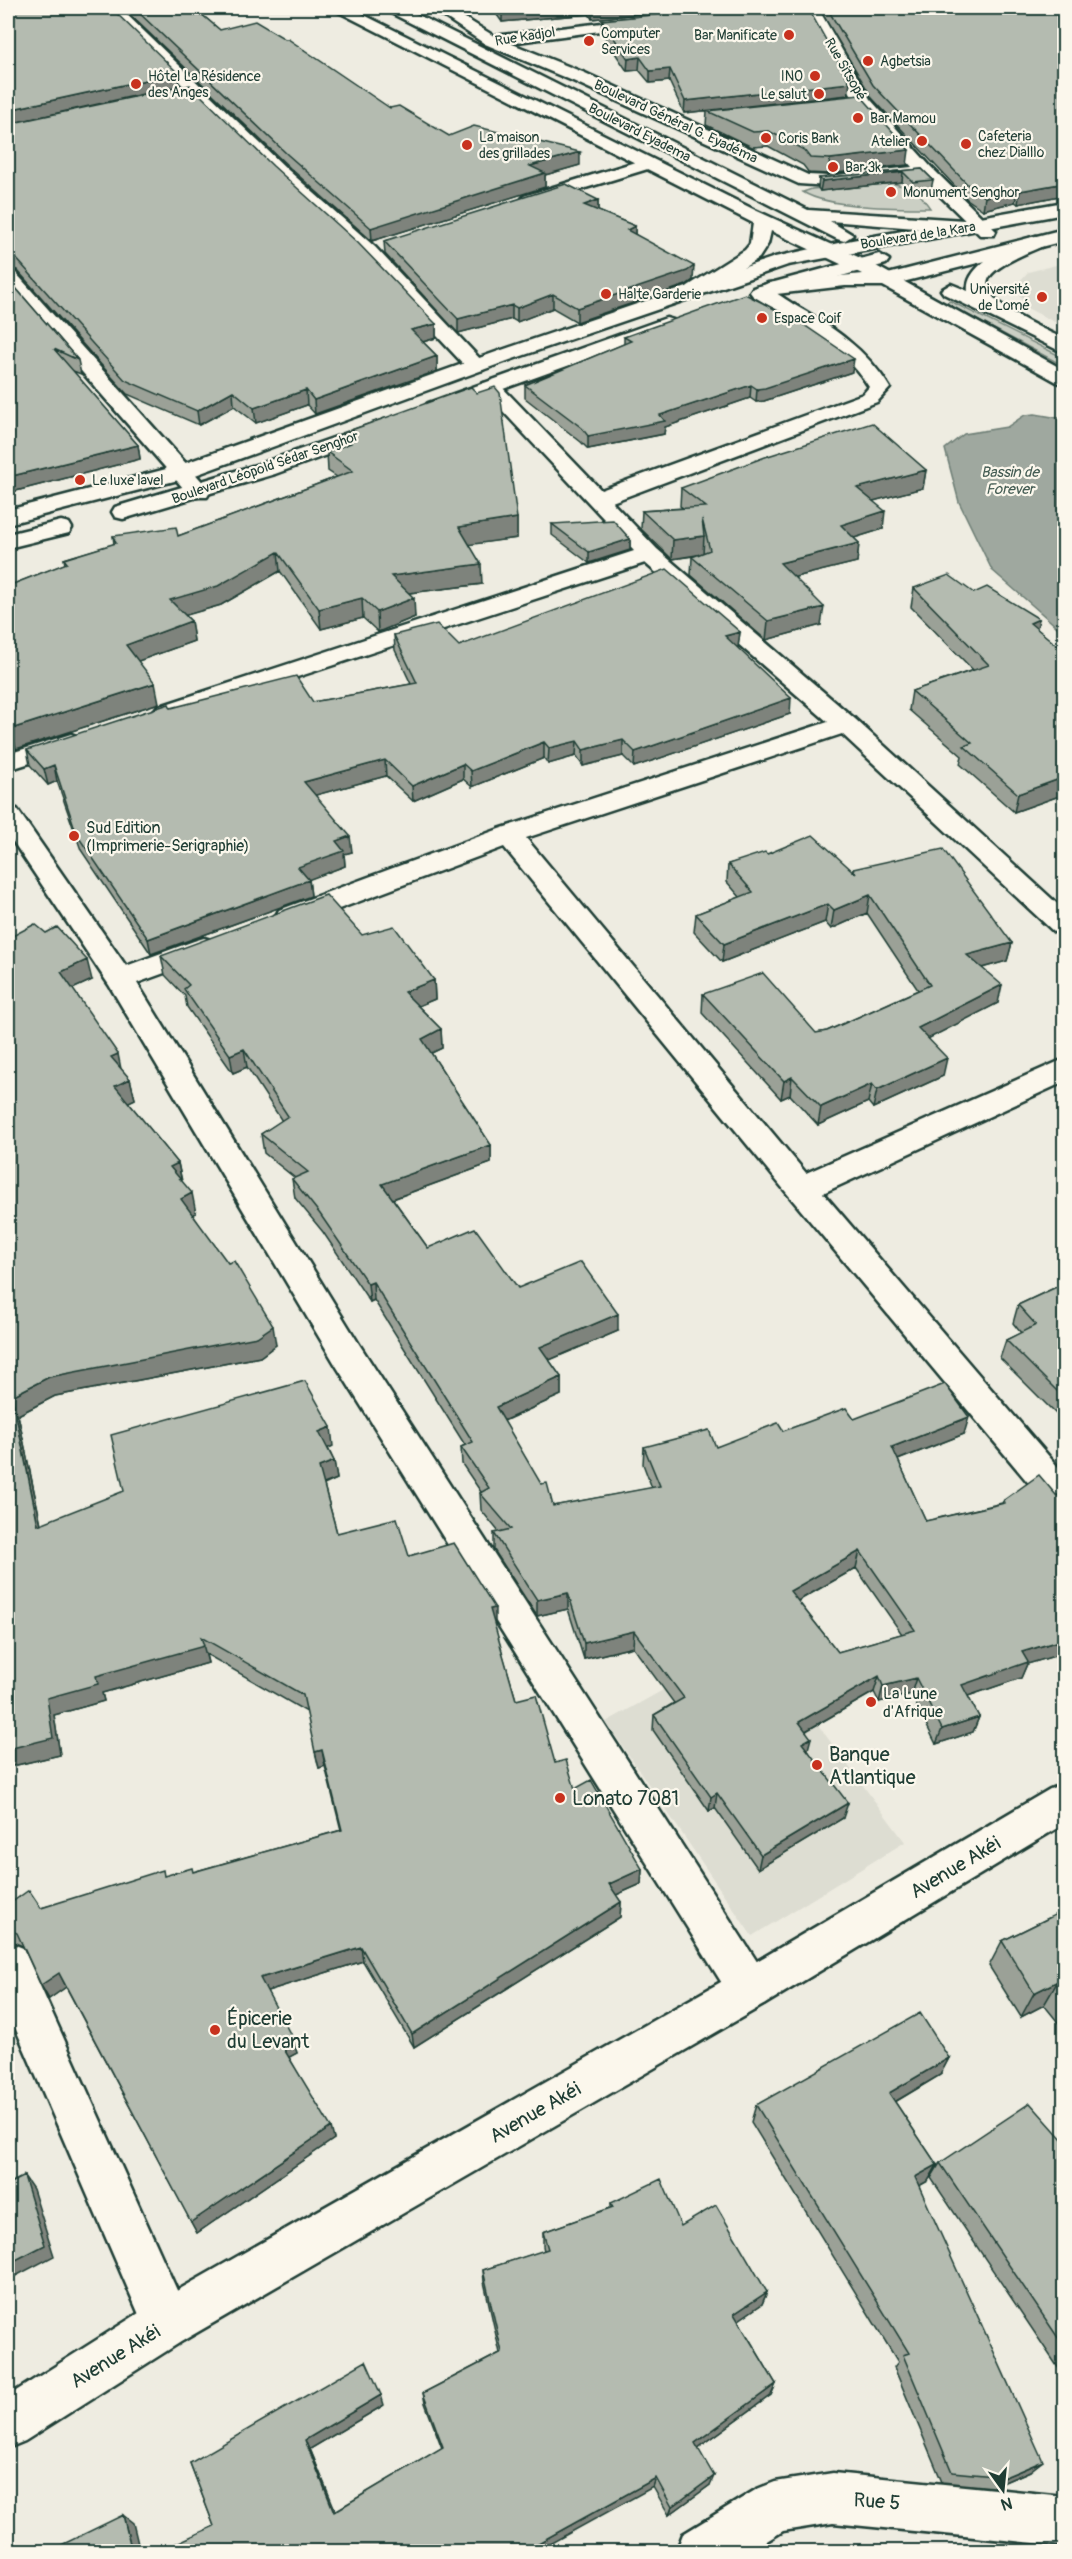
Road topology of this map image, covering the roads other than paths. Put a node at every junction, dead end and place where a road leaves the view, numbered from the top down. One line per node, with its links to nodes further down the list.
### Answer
1 (112, 8): 9 (main road)
2 (339, 8): 15 (main road)
3 (393, 8): 8 (main road, Boulevard Eyadema)
4 (439, 8): 7 (main road, Boulevard Général G. Eyadéma)
5 (811, 8): 11 (main road, Rue Sitsopé)
6 (660, 18): 7 (main road, Rue Kadjol)
7 (491, 41): 8 (main road, Rue Kadjol); 14 (main road, Boulevard Général G. Eyadéma)
8 (473, 47): 19 (main road, Boulevard Eyadema)
9 (195, 90): 10 (main road); 27 (main road)
10 (173, 95)
11 (863, 101): 12 (main road); 16 (main road, Rue Sitsopé)
12 (840, 103)
13 (712, 117): 14 (main road)
14 (677, 121): 16 (main road, Boulevard Général G. Eyadéma)
15 (645, 164): 17 (main road); 20 (main road)
16 (925, 171): 21 (main road, Rue Sitsopé)
17 (512, 206)
18 (1065, 208): 21 (main road, Boulevard de la Kara)
19 (802, 213): 21 (main road); 25 (main road, Boulevard Eyadema)
20 (763, 222): 26 (main road); 33 (main road)
21 (977, 227): 25 (main road, Boulevard de la Kara); 29 (main road, Boulevard de la Kara)
22 (1065, 235): 23 (main road, Boulevard de la Kara)
23 (1036, 242): 29 (main road, Boulevard de la Kara); 36 (main road)
24 (390, 244): 27 (main road)
25 (861, 244): 26 (main road, Boulevard de la Kara); 29 (main road, Boulevard Eyadema)
26 (828, 249): 28 (main road); 32 (main road, Boulevard de la Kara)
27 (368, 251): 39 (main road)
28 (860, 265): 29 (main road); 31 (main road); 34 (main road)
29 (903, 265): 31 (main road); 36 (main road, Boulevard Eyadema)
30 (8, 276): 42 (main road)
31 (884, 278): 34 (main road); 40 (main road)
32 (726, 279): 33 (main road, Boulevard Léopold Sédar Senghor)
33 (695, 290): 39 (main road, Boulevard Léopold Sédar Senghor)
34 (764, 290): 35 (main road); 44 (main road)
35 (738, 299)
36 (1005, 317): 38 (main road, Boulevard Eyadema)
37 (684, 318): 41 (main road, Boulevard Léopold Sédar Senghor)
38 (1065, 347)
39 (476, 366): 42 (main road, Boulevard Léopold Sédar Senghor)
40 (1065, 378)
41 (491, 387): 43 (main road, Boulevard Léopold Sédar Senghor); 44 (main road)
42 (182, 472): 43 (main road); 46 (main road, Boulevard Léopold Sédar Senghor)
43 (199, 492): 45 (main road, Boulevard Léopold Sédar Senghor)
44 (596, 500): 49 (main road)
45 (107, 516)
46 (8, 517)
47 (85, 522): 48 (main road)
48 (8, 541)
49 (649, 554): 50 (main road); 51 (main road)
50 (144, 719)
51 (846, 724): 55 (main road); 56 (main road)
52 (99, 733): 53 (main road)
53 (8, 762)
54 (8, 815): 59 (main road)
55 (509, 835): 57 (main road); 61 (main road)
56 (1065, 925)
57 (265, 926)
58 (231, 938): 59 (main road)
59 (120, 979): 65 (main road)
60 (1065, 1070): 61 (main road)
61 (801, 1189): 62 (main road)
62 (1065, 1499)
63 (1065, 1802): 65 (main road, Avenue Akéi)
64 (8, 1963): 66 (main road)
65 (750, 1989): 66 (main road, Avenue Akéi)
66 (167, 2323): 67 (main road, Avenue Akéi)
67 (8, 2424)
68 (1065, 2521): 69 (main road, Rue 5)
69 (701, 2552)

